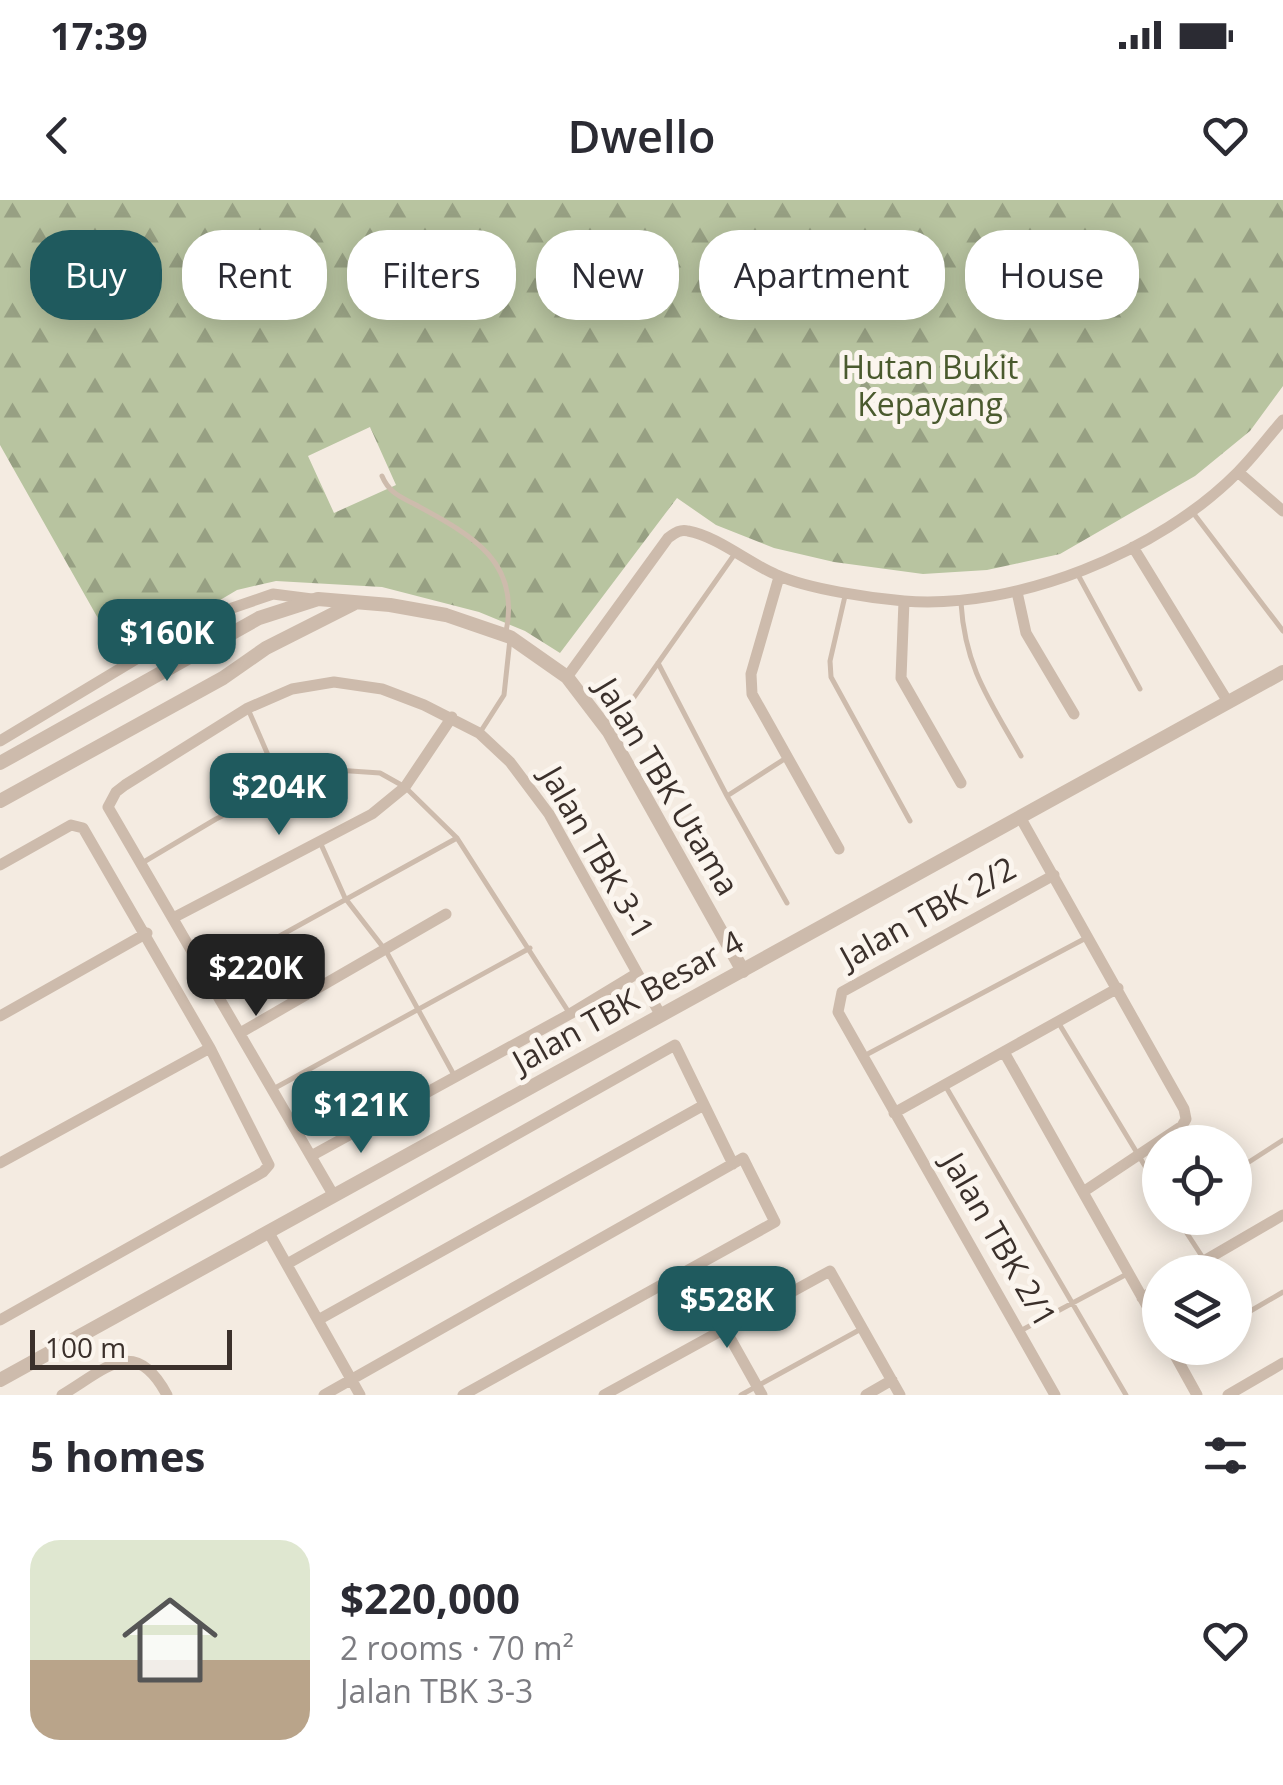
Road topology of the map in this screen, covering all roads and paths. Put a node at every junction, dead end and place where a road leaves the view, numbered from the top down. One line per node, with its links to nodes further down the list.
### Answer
1 (1283, 421): 2 (street)
2 (1238, 472): 4 (street); 5 (street)
3 (382, 476): 17 (lane)
4 (1191, 510): 6 (street); 16 (lane)
5 (1283, 512)
6 (1133, 547): 8 (street); 22 (street)
7 (736, 553): 9 (street); 18 (lane); 20 (street)
8 (1076, 572): 11 (street); 21 (lane)
9 (779, 576): 10 (street); 30 (street)
10 (846, 592): 13 (street); 38 (lane)
11 (1017, 592): 14 (street); 24 (street)
12 (318, 600): 15 (street, Jalan TBK Utama); 28 (street); 31 (street)
13 (904, 601): 14 (street); 32 (street)
14 (961, 601): 29 (lane)
15 (353, 604): 17 (street, Jalan TBK Utama); 36 (street)
16 (1283, 630)
17 (508, 636): 20 (street, Jalan TBK Utama); 27 (lane)
18 (658, 663): 26 (lane); 35 (lane)
19 (1283, 672): 22 (street, Jalan TBK Besar 4)
20 (567, 676): 26 (street, Jalan TBK Utama)
21 (1140, 689)
22 (1228, 702): 37 (street, Jalan TBK Besar 4)
23 (248, 708): 25 (street, Jalan TBK 3-1); 33 (lane); 42 (street, Jalan TBK 3-1)
24 (1074, 714)
25 (452, 717): 27 (street, Jalan TBK 3-1); 34 (street)
26 (609, 732): 53 (street, Jalan TBK Utama)
27 (479, 733): 54 (street, Jalan TBK 3-1)
28 (0, 740)
29 (1021, 756)
30 (786, 758): 35 (lane); 41 (street)
31 (0, 763)
32 (961, 782)
33 (280, 785): 34 (lane); 42 (lane)
34 (404, 788): 39 (lane); 40 (street)
35 (726, 796): 46 (lane)
36 (0, 801)
37 (1020, 818): 44 (street); 53 (street, Jalan TBK Besar 4)
38 (910, 822)
39 (457, 838): 45 (lane); 51 (lane)
40 (318, 840): 45 (lane); 48 (street)
41 (839, 848)
42 (142, 864): 48 (street)
43 (0, 865): 49 (street)
44 (1054, 875): 50 (street); 65 (street, Jalan TBK 2/2)
45 (345, 898): 52 (lane); 55 (lane)
46 (787, 902)
47 (446, 914): 52 (street)
48 (173, 918): 55 (street)
49 (147, 934): 60 (street); 63 (street)
50 (1089, 937): 56 (street); 65 (lane)
51 (530, 948): 57 (lane); 58 (lane)
52 (386, 951): 57 (lane); 62 (street)
53 (743, 972): 59 (street, Jalan TBK Besar 4)
54 (636, 974): 58 (street); 59 (street, Jalan TBK 3-1)
55 (207, 976): 62 (street)
56 (1118, 988): 61 (street); 72 (street)
57 (416, 1010): 66 (lane); 68 (lane)
58 (570, 1014): 66 (street)
59 (660, 1014): 79 (street, Jalan TBK Besar 4)
60 (0, 1016)
61 (1058, 1021): 64 (street); 72 (lane)
62 (240, 1033): 68 (street)
63 (210, 1048): 76 (street); 89 (street)
64 (1004, 1052): 67 (street); 78 (street)
65 (862, 1057): 70 (street, Jalan TBK 2/2)
66 (455, 1077): 73 (street)
67 (944, 1085): 70 (street); 87 (lane)
68 (272, 1089): 73 (street)
69 (704, 1105): 77 (street); 83 (street); 90 (street)
70 (894, 1113): 93 (street, Jalan TBK 2/1)
71 (1283, 1140): 74 (lane)
72 (1138, 1155): 75 (lane); 78 (street)
73 (311, 1156): 79 (street)
74 (1252, 1159)
75 (1142, 1162)
76 (0, 1164)
77 (733, 1164): 97 (street); 107 (street)
78 (1083, 1192): 84 (street)
79 (334, 1196): 81 (street, Jalan TBK Besar 4)
80 (1283, 1215): 82 (street)
81 (269, 1233): 83 (street); 96 (street, Jalan TBK Besar 4)
82 (1215, 1255)
83 (286, 1264): 90 (street)
84 (1128, 1273): 86 (street); 87 (lane)
85 (1283, 1292): 88 (lane)
86 (1142, 1298)
87 (1074, 1303): 93 (lane); 113 (lane)
88 (1252, 1310)
89 (0, 1320)
90 (318, 1320): 97 (street)
91 (725, 1328): 92 (street); 100 (street); 108 (street)
92 (862, 1328): 98 (street); 100 (lane)
93 (1019, 1331): 112 (street, Jalan TBK 2/1)
94 (1283, 1363): 114 (street)
95 (1179, 1365): 101 (street)
96 (0, 1380)
97 (352, 1380): 105 (street); 106 (street)
98 (892, 1380): 110 (street); 111 (street)
99 (83, 1382): 102 (street); 103 (lane); 104 (street)
100 (760, 1391): 109 (lane)
101 (1192, 1393)
102 (62, 1395)
103 (90, 1395)
104 (168, 1395)
105 (324, 1395)
106 (360, 1395)
107 (463, 1395)
108 (604, 1395)
109 (742, 1395)
110 (866, 1395)
111 (900, 1395)
112 (1055, 1395)
113 (1126, 1395)
114 (1228, 1395)

